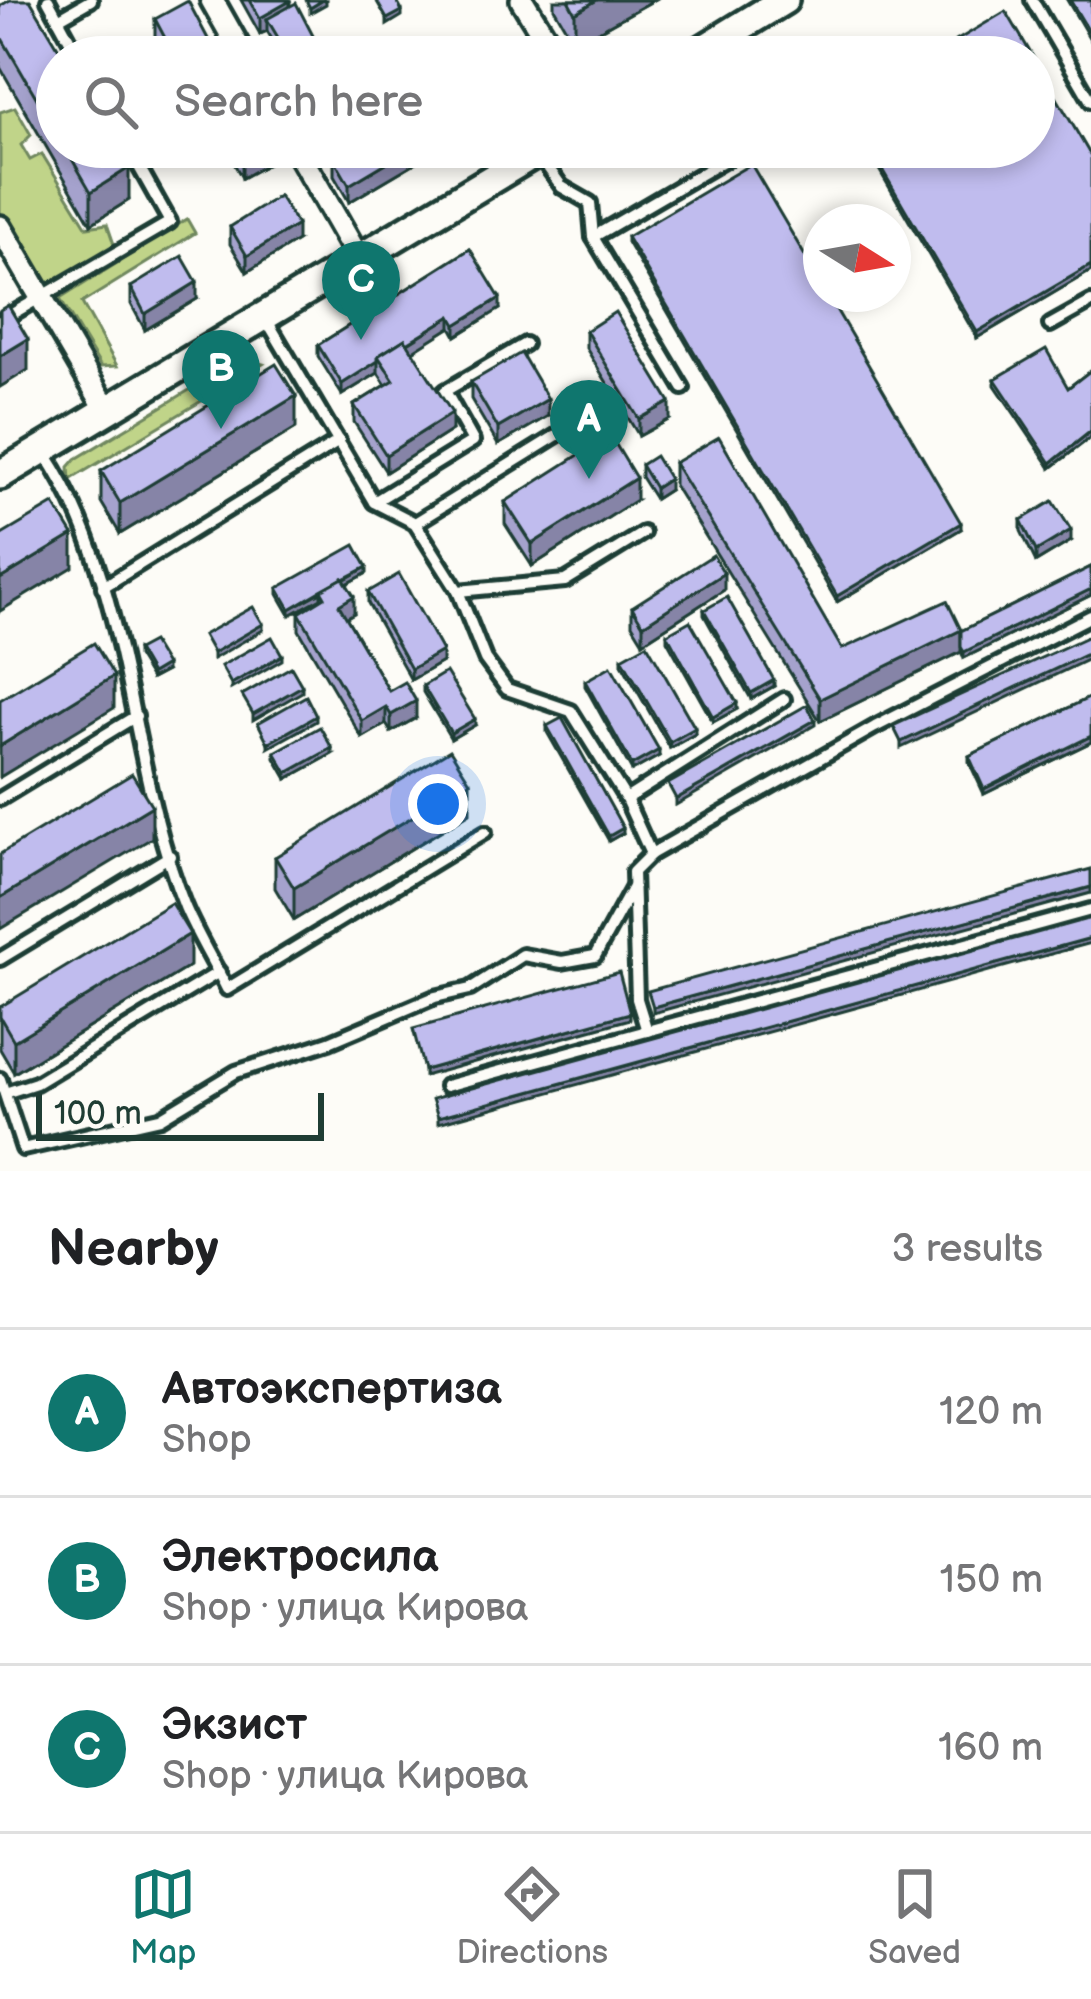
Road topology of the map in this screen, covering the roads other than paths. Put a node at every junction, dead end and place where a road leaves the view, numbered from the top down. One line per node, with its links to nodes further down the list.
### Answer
1 (47, 0): 7 (lane)
2 (91, 0): 7 (lane)
3 (212, 0): 9 (street)
4 (784, 0): 11 (main road)
5 (1032, 0): 12 (lane)
6 (532, 3): 10 (street)
7 (58, 19): 8 (lane)
8 (67, 36)
9 (232, 36)
10 (547, 36)
11 (725, 36)
12 (1053, 36)
13 (1055, 39): 14 (lane)
14 (1091, 101)
15 (140, 168): 23 (lane)
16 (307, 168): 22 (street)
17 (509, 168): 22 (main road)
18 (552, 168): 21 (lane)
19 (711, 168): 21 (lane)
20 (0, 227): 23 (street)
21 (593, 237): 29 (lane)
22 (358, 259): 25 (main road)
23 (40, 297): 26 (lane); 30 (street)
24 (1091, 302): 27 (lane)
25 (264, 316): 30 (main road); 32 (lane)
26 (0, 321)
27 (1050, 325)
28 (525, 344): 35 (lane)
29 (683, 388)
30 (107, 410): 33 (main road)
31 (575, 424): 36 (lane)
32 (339, 441): 35 (lane); 38 (lane)
33 (42, 449): 34 (main road); 38 (lane)
34 (0, 475)
35 (374, 502): 36 (lane)
36 (415, 523): 39 (lane)
37 (644, 533): 39 (lane)
38 (103, 587): 42 (lane)
39 (458, 591): 44 (lane)
40 (1091, 616): 46 (lane)
41 (784, 700): 44 (lane)
42 (136, 716): 43 (lane); 47 (lane)
43 (0, 799)
44 (626, 799): 46 (lane)
45 (485, 832): 51 (lane)
46 (651, 854): 48 (lane)
47 (170, 856): 50 (lane); 51 (lane)
48 (633, 887): 52 (lane); 55 (lane)
49 (1091, 910): 52 (lane)
50 (0, 959)
51 (219, 972): 55 (lane)
52 (647, 1030): 54 (lane)
53 (0, 1079): 55 (lane)
54 (446, 1086)
55 (4, 1093)

